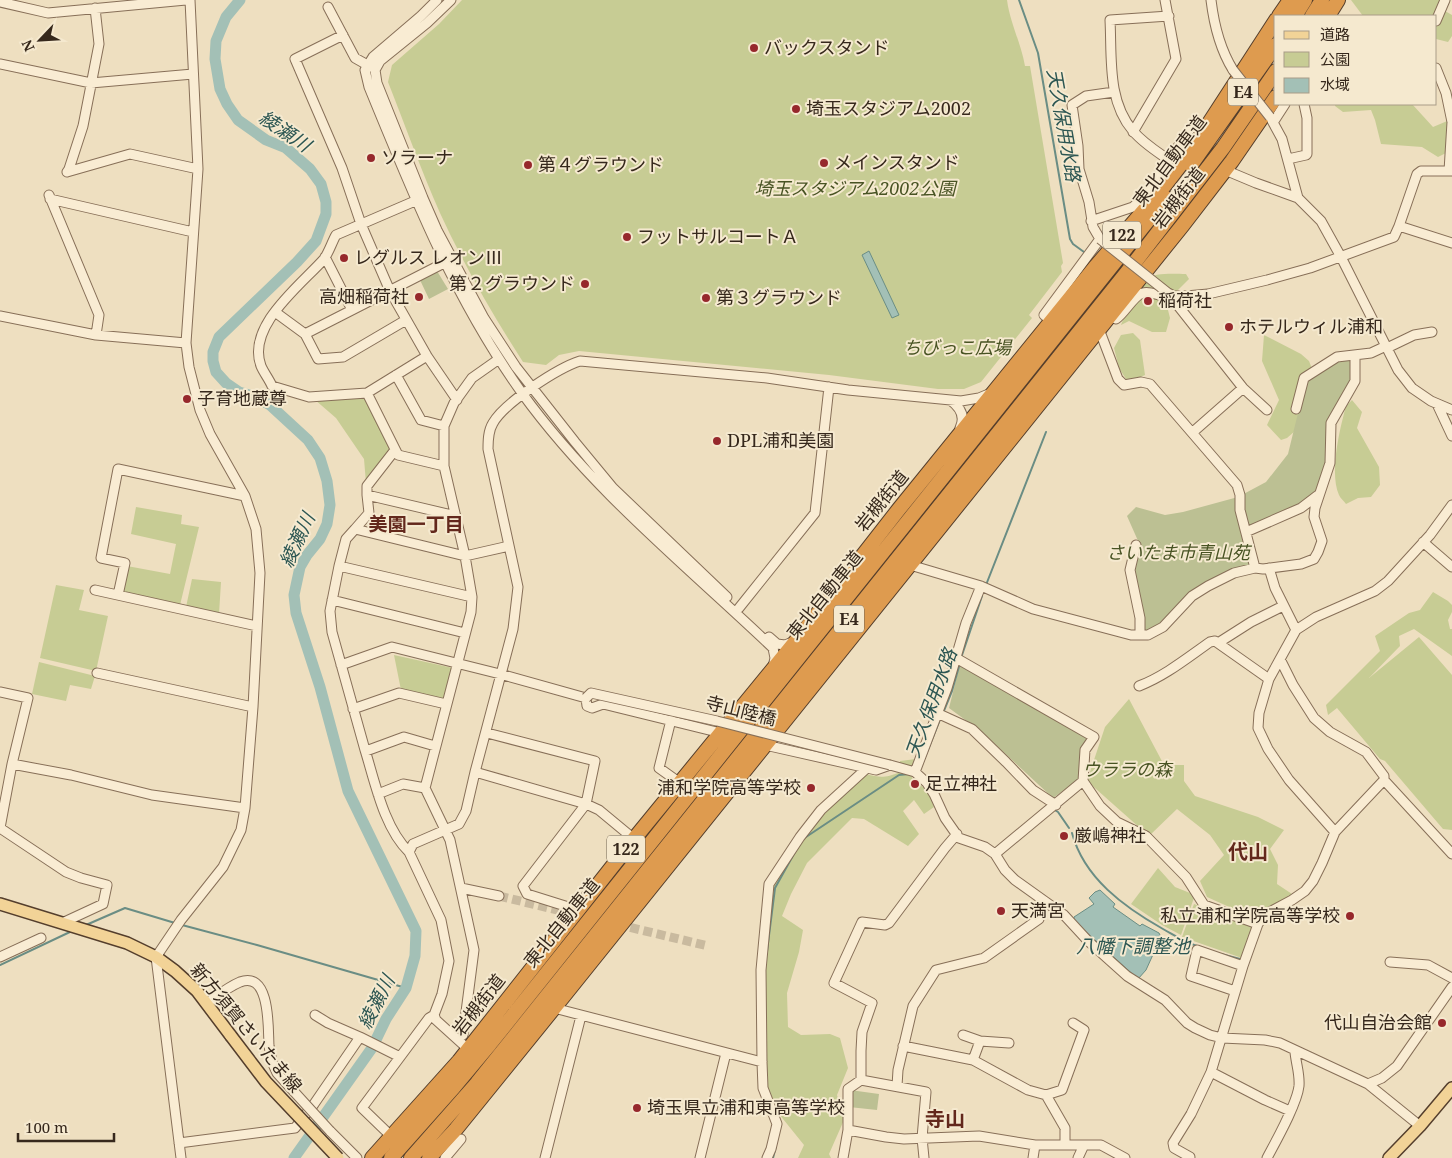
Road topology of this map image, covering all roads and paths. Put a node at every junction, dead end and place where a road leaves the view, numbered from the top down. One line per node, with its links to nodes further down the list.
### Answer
1 (188, 0): 13 (street); 26 (street)
2 (437, 0): 24 (street)
3 (451, 0): 24 (street)
4 (1165, 0): 18 (street)
5 (1211, 0): 33 (street, bridge)
6 (1290, 0): 14 (highway)
7 (1305, 0): 15 (highway)
8 (1322, 0): 16 (highway)
9 (1338, 0): 17 (highway)
10 (1445, 0): 19 (street)
11 (0, 2): 13 (street)
12 (328, 7): 21 (street)
13 (95, 8): 28 (street)
14 (1280, 15)
15 (1295, 15)
16 (1313, 15)
17 (1329, 15)
18 (1169, 16): 29 (street); 36 (street)
19 (1437, 19)
20 (1274, 23): 35 (highway, 岩槻街道 / 122)
21 (343, 35): 24 (street); 46 (street)
22 (1274, 49): 214 (highway, 東北自動車道 / E4)
23 (0, 64): 28 (street)
24 (371, 67): 43 (street); 73 (street)
25 (1437, 70): 34 (street)
26 (193, 74): 28 (street); 39 (street)
27 (1274, 74): 215 (highway, 東北自動車道 / E4)
28 (91, 83): 39 (street)
29 (1114, 92): 36 (street); 45 (street)
30 (1274, 100): 40 (highway, 岩槻街道 / 122)
31 (1284, 105): 33 (street)
32 (1304, 105): 37 (street)
33 (1272, 119): 37 (street)
34 (1452, 122): 41 (street)
35 (1206, 127): 38 (street); 44 (highway, 岩槻街道 / 122)
36 (1133, 132): 38 (street)
37 (1288, 159): 42 (street)
38 (1169, 160): 44 (street)
39 (198, 169): 48 (street)
40 (1225, 170): 42 (street); 60 (highway, 岩槻街道 / 122)
41 (1451, 170): 47 (street)
42 (1298, 198): 52 (street)
43 (416, 201): 46 (street); 53 (street)
44 (1143, 204): 45 (street); 59 (highway, 岩槻街道 / 122)
45 (1091, 221): 49 (street)
46 (361, 224): 51 (street); 54 (street)
47 (1399, 226): 50 (street); 52 (street)
48 (193, 232): 65 (street); 66 (street)
49 (1100, 239): 55 (street, bridge); 59 (street)
50 (1452, 243)
51 (325, 257): 56 (street); 57 (street)
52 (1341, 257): 55 (street); 67 (street)
53 (444, 263): 54 (street); 70 (street)
54 (390, 291): 56 (street); 61 (street)
55 (1168, 293): 60 (street); 74 (street)
56 (352, 310): 64 (street)
57 (275, 312): 64 (street); 76 (street)
58 (0, 316): 65 (street)
59 (1049, 316): 75 (highway, 岩槻街道 / 122)
60 (1109, 317): 62 (highway, 岩槻街道 / 122)
61 (406, 320): 64 (street); 69 (street)
62 (1099, 329): 85 (street); 101 (highway, 岩槻街道 / 122)
63 (1432, 332): 67 (street)
64 (304, 334)
65 (96, 335): 66 (street)
66 (186, 343): 91 (street)
67 (1386, 347): 68 (street); 80 (street)
68 (1354, 355): 81 (street); 90 (street)
69 (427, 356): 71 (street); 78 (street)
70 (499, 359): 77 (street); 78 (street)
71 (396, 375): 76 (street); 84 (street)
72 (829, 387): 73 (street); 79 (street); 112 (street)
73 (532, 388): 77 (street); 112 (street)
74 (1243, 388): 82 (street); 85 (street)
75 (994, 392): 79 (street); 87 (highway, 岩槻街道 / 122)
76 (367, 393): 88 (street)
77 (523, 395): 99 (street); 123 (street)
78 (456, 400): 84 (street)
79 (949, 400): 87 (street)
80 (1437, 404): 83 (street); 86 (street)
81 (1296, 408)
82 (1267, 410)
83 (1452, 410)
84 (444, 426): 89 (street)
85 (1193, 432): 96 (street)
86 (1452, 436)
87 (955, 440): 117 (highway, 岩槻街道 / 122)
88 (396, 450): 89 (street); 92 (street)
89 (444, 466): 94 (street)
90 (1318, 495): 96 (street); 105 (street)
91 (245, 496): 108 (street); 113 (street)
92 (368, 496): 94 (street); 95 (street)
93 (1452, 505): 97 (street)
94 (456, 516): 100 (street)
95 (355, 529): 100 (street); 102 (street)
96 (1246, 532): 104 (street)
97 (1423, 542): 103 (street); 114 (street)
98 (1136, 545): 116 (street)
99 (509, 546): 100 (street); 125 (street)
100 (466, 556): 109 (street)
101 (910, 565): 106 (street); 137 (highway, 岩槻街道 / 122)
102 (339, 566): 109 (street); 110 (street)
103 (1452, 567)
104 (1255, 568): 105 (street); 116 (street)
105 (1269, 568): 111 (street)
106 (980, 586): 116 (street); 119 (street)
107 (96, 590): 108 (street)
108 (118, 595): 113 (street)
109 (472, 596): 115 (street)
110 (332, 600): 115 (street); 122 (street)
111 (1283, 606): 114 (street); 118 (street)
112 (739, 608): 117 (street)
113 (257, 626): 131 (street)
114 (1296, 630): 120 (street)
115 (465, 633): 121 (street)
116 (1140, 635)
117 (796, 640): 123 (highway, 岩槻街道 / 122)
118 (1218, 643): 126 (street); 127 (street)
119 (956, 658): 133 (street); 146 (street)
120 (1280, 659): 126 (street); 145 (street)
121 (458, 663): 122 (street); 125 (street); 130 (street)
122 (341, 665): 132 (street)
123 (773, 670): 136 (highway, 岩槻街道 / 122)
124 (97, 674): 131 (street)
125 (500, 674): 129 (street); 135 (street)
126 (1269, 679): 154 (street)
127 (1139, 686)
128 (0, 692): 140 (street)
129 (586, 698): 134 (street); 141 (street, 寺山陸橋, bridge)
130 (446, 704): 132 (street); 138 (street)
131 (253, 707): 152 (street)
132 (353, 709): 139 (street)
133 (937, 712): 144 (street); 151 (street)
134 (671, 720): 136 (street); 147 (street)
135 (487, 733): 143 (street); 150 (street)
136 (721, 733): 147 (highway, 岩槻街道 / 122)
137 (765, 745): 142 (street); 176 (highway, 岩槻街道 / 122)
138 (434, 746): 139 (street); 148 (street)
139 (366, 751): 149 (street)
140 (12, 764): 152 (street); 165 (street)
141 (890, 765): 142 (street); 144 (street)
142 (867, 768): 193 (street)
143 (475, 772): 150 (street); 153 (street)
144 (915, 772): 155 (street)
145 (1384, 780): 154 (street); 159 (street)
146 (1083, 781): 151 (street); 166 (street)
147 (680, 783): 156 (highway, 岩槻街道 / 122)
148 (424, 788): 149 (street); 153 (street)
149 (378, 794): 157 (street)
150 (586, 804): 156 (street); 164 (street)
151 (1056, 805): 158 (street)
152 (246, 808): 169 (street)
153 (445, 829): 157 (street); 160 (street)
154 (1335, 832): 166 (street)
155 (957, 834): 158 (street); 195 (street)
156 (634, 839): 164 (highway, 岩槻街道 / 122)
157 (409, 852): 178 (street)
158 (995, 854): 162 (street)
159 (1452, 854)
160 (461, 888): 161 (street); 181 (street)
161 (499, 896)
162 (1044, 901): 184 (street); 187 (street)
163 (0, 904): 165 (main road, 新方須賀さいたま線)
164 (578, 910): 188 (highway, 岩槻街道 / 122)
165 (62, 923): 169 (main road, 新方須賀さいたま線)
166 (1258, 924): 171 (street)
167 (41, 938): 168 (street)
168 (0, 957)
169 (156, 957): 175 (main road, 新方須賀さいたま線); 206 (street)
170 (1390, 962): 172 (street)
171 (1244, 963): 174 (street); 174 (street)
172 (1452, 978)
173 (1452, 987): 196 (street)
174 (1235, 991): 184 (street)
175 (207, 1003): 211 (main road, 新方須賀さいたま線, bridge); 212 (street, bridge)
176 (554, 1008): 179 (street); 216 (highway, 岩槻街道 / 122)
177 (315, 1014): 183 (street)
178 (434, 1014): 188 (street); 191 (street)
179 (581, 1016): 190 (street); 218 (street)
180 (1073, 1023): 199 (street)
181 (463, 1035)
182 (963, 1035): 185 (street)
183 (360, 1037): 191 (street); 206 (street)
184 (1222, 1038): 189 (street); 194 (street)
185 (980, 1041): 186 (street); 192 (street)
186 (1010, 1043)
187 (903, 1046): 192 (street); 197 (street)
188 (468, 1050): 203 (highway, 岩槻街道 / 122)
189 (1295, 1052): 196 (street); 200 (street)
190 (726, 1053): 193 (street); 219 (street)
191 (400, 1057): 203 (street)
192 (973, 1060): 199 (street)
193 (762, 1062): 220 (street)
194 (1211, 1072): 200 (street); 226 (street)
195 (861, 1080): 197 (street); 202 (street)
196 (1368, 1084): 201 (street)
197 (897, 1086): 204 (street)
198 (1452, 1088): 201 (main road)
199 (1046, 1095): 208 (street)
200 (1290, 1111): 227 (street)
201 (1420, 1126): 228 (main road)
202 (848, 1130): 204 (street); 221 (street)
203 (392, 1137): 213 (highway, 岩槻街道 / 122)
204 (922, 1138): 207 (street); 222 (street)
205 (461, 1139): 217 (street)
206 (179, 1143): 210 (street)
207 (1035, 1145): 208 (street); 223 (street)
208 (1065, 1145): 209 (street)
209 (1084, 1145): 224 (street); 225 (street)
210 (181, 1158)
211 (338, 1158)
212 (356, 1158)
213 (372, 1158)
214 (391, 1158)
215 (411, 1158)
216 (429, 1158)
217 (445, 1158)
218 (545, 1158)
219 (700, 1158)
220 (767, 1158)
221 (843, 1158)
222 (924, 1158)
223 (1033, 1158)
224 (1078, 1158)
225 (1125, 1158)
226 (1189, 1158)
227 (1267, 1158)
228 (1389, 1158)

